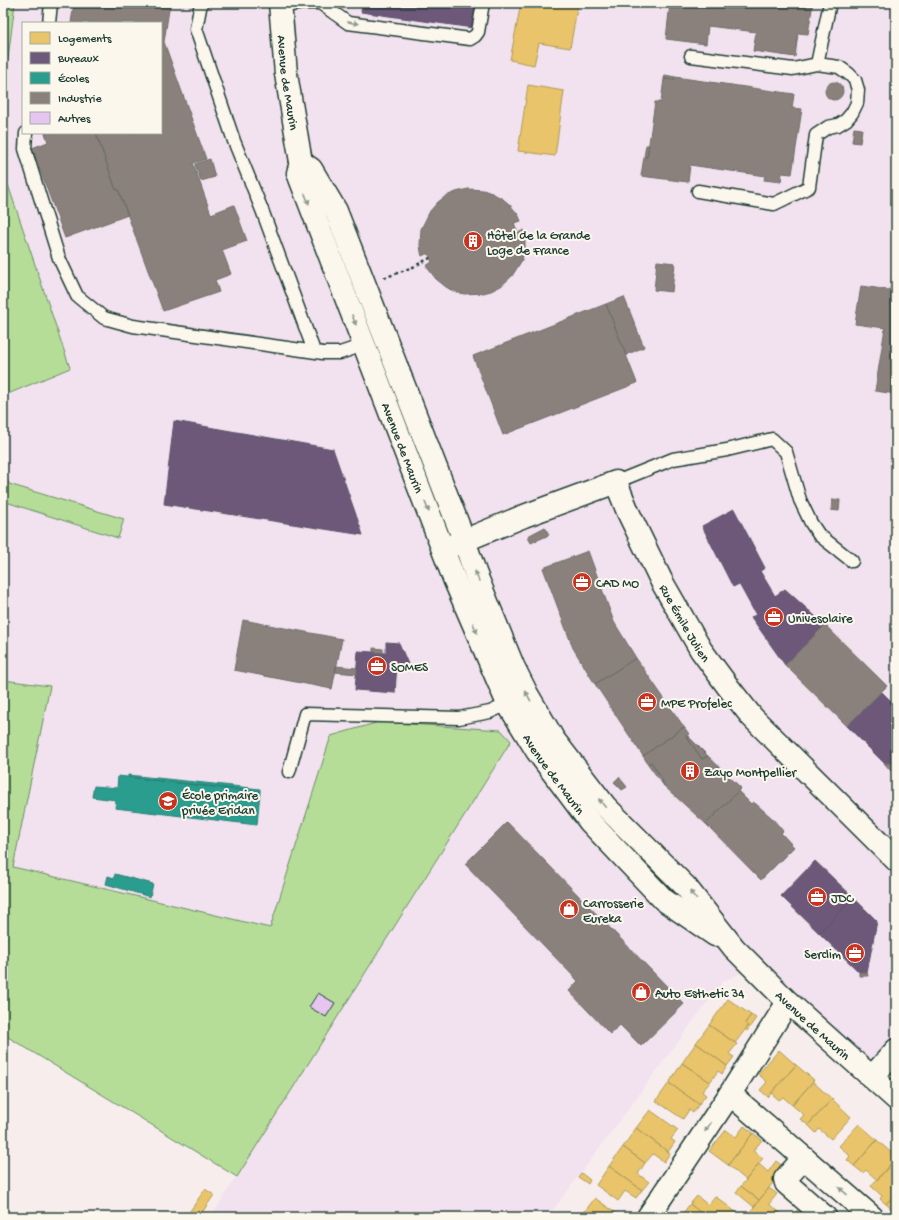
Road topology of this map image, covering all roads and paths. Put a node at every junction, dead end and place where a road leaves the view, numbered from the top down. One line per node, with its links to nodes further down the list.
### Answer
1 (51, 3): 8 (lane)
2 (201, 3): 18 (lane)
3 (302, 3): 4 (lane); 7 (lane)
4 (319, 3): 5 (lane, one-way to 5)
5 (483, 3)
6 (830, 3): 10 (lane)
7 (280, 5): 12 (street, Avenue de Maurin)
8 (49, 22)
9 (691, 56): 10 (lane)
10 (818, 64): 13 (lane)
11 (26, 134): 18 (lane)
12 (301, 162): 16 (street, Avenue de Maurin); 17 (street, Avenue de Maurin, one-way to 17)
13 (698, 191)
14 (430, 258): 15 (path)
15 (386, 278)
16 (384, 337): 17 (street); 20 (street, Avenue de Maurin)
17 (364, 346): 18 (lane); 21 (street, Avenue de Maurin, one-way to 21)
18 (314, 351)
19 (616, 482): 20 (street); 22 (lane); 25 (street, Rue Émile Julien)
20 (464, 540): 21 (street); 26 (street, Avenue de Maurin, one-way to 20)
21 (443, 550): 23 (street, Avenue de Maurin, one-way to 23)
22 (852, 562)
23 (508, 704): 24 (lane); 26 (street, Avenue de Maurin)
24 (289, 772)
25 (896, 860)
26 (734, 948): 27 (street, Avenue de Maurin)
27 (788, 1002): 29 (street, Avenue de Maurin); 30 (street)
28 (896, 1050): 29 (street)
29 (872, 1077): 31 (street, Avenue de Maurin)
30 (730, 1094): 32 (street); 33 (street, one-way to 33)
31 (896, 1099)
32 (804, 1158): 34 (street); 35 (street, one-way to 32)
33 (648, 1217)
34 (825, 1217)
35 (872, 1217)

